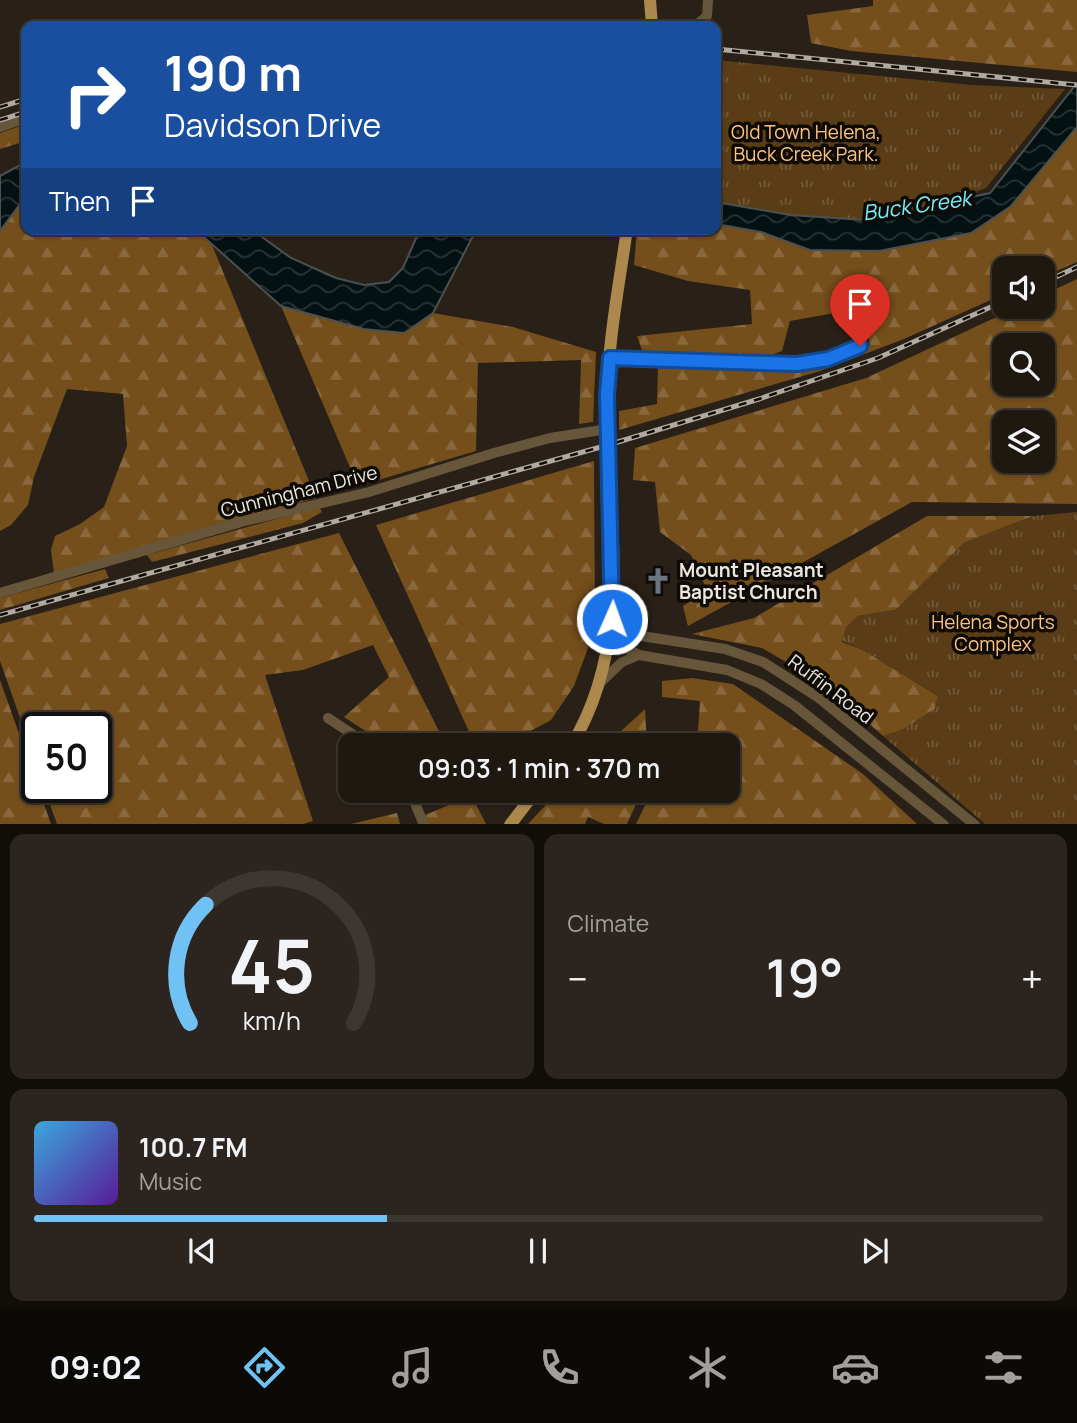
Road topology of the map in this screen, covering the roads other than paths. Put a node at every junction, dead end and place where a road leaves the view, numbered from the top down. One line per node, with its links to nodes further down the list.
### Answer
1 (650, 0): 3 (main road)
2 (708, 0): 4 (street)
3 (652, 21)
4 (701, 21)
5 (21, 120): 6 (street)
6 (0, 127)
7 (626, 235): 9 (main road)
8 (860, 346): 9 (street)
9 (610, 358): 10 (main road)
10 (608, 429): 11 (street, Cunningham Drive); 12 (main road)
11 (0, 593)
12 (611, 640): 13 (street, Ruffin Road); 14 (main road); 23 (street, Ruffin Road)
13 (639, 656): 14 (street); 22 (street, Ruffin Road)
14 (601, 682): 17 (main road)
15 (328, 718): 16 (street)
16 (350, 733)
17 (578, 733)
18 (415, 803): 20 (street)
19 (527, 803): 21 (main road)
20 (424, 824)
21 (510, 824)
22 (944, 824)
23 (975, 824)

